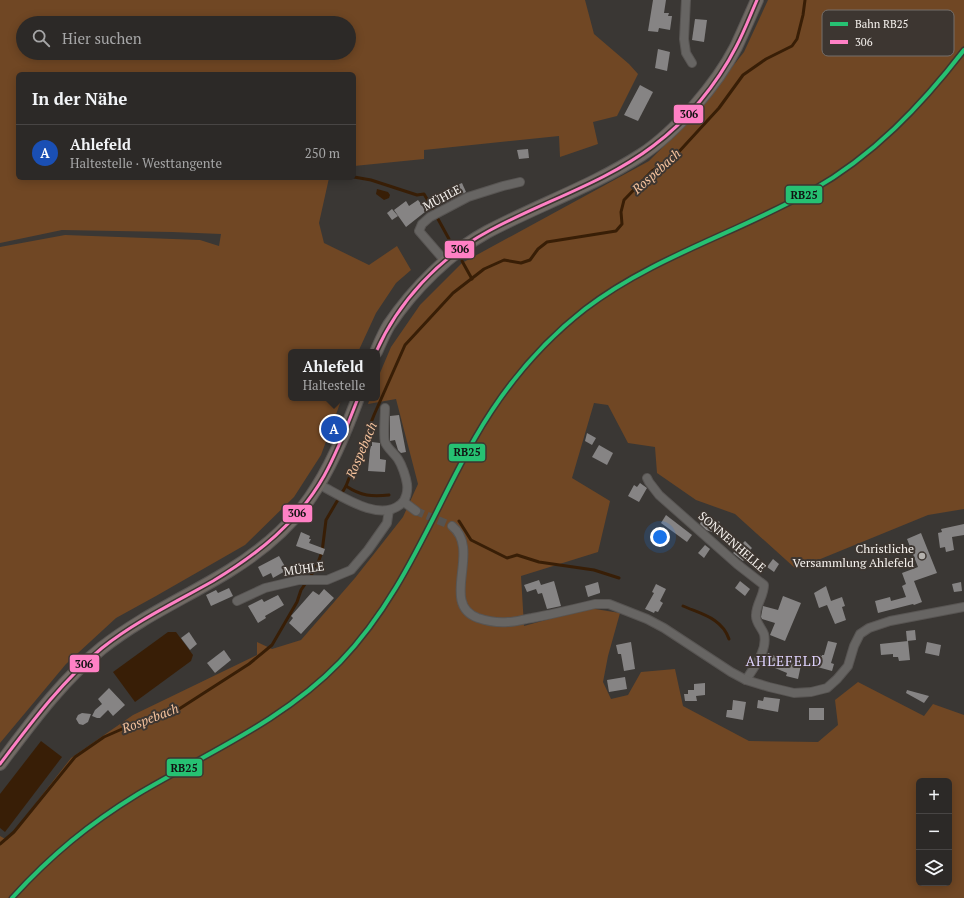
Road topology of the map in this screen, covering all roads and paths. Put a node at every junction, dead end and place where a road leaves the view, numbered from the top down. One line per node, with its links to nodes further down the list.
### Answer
1 (686, 0): 3 (street)
2 (757, 0): 5 (main road)
3 (692, 63)
4 (520, 182): 5 (street, MÜHLE)
5 (445, 261): 6 (main road)
6 (377, 349)
7 (357, 401): 10 (main road)
8 (385, 408): 11 (street)
9 (647, 478): 17 (street, SONNENHELLE)
10 (320, 484): 12 (street); 18 (main road)
11 (404, 502): 12 (street); 13 (street)
12 (389, 510): 15 (street, MÜHLE)
13 (416, 511)
14 (452, 526): 17 (street)
15 (237, 601)
16 (964, 607): 17 (street)
17 (746, 680)
18 (0, 764)

